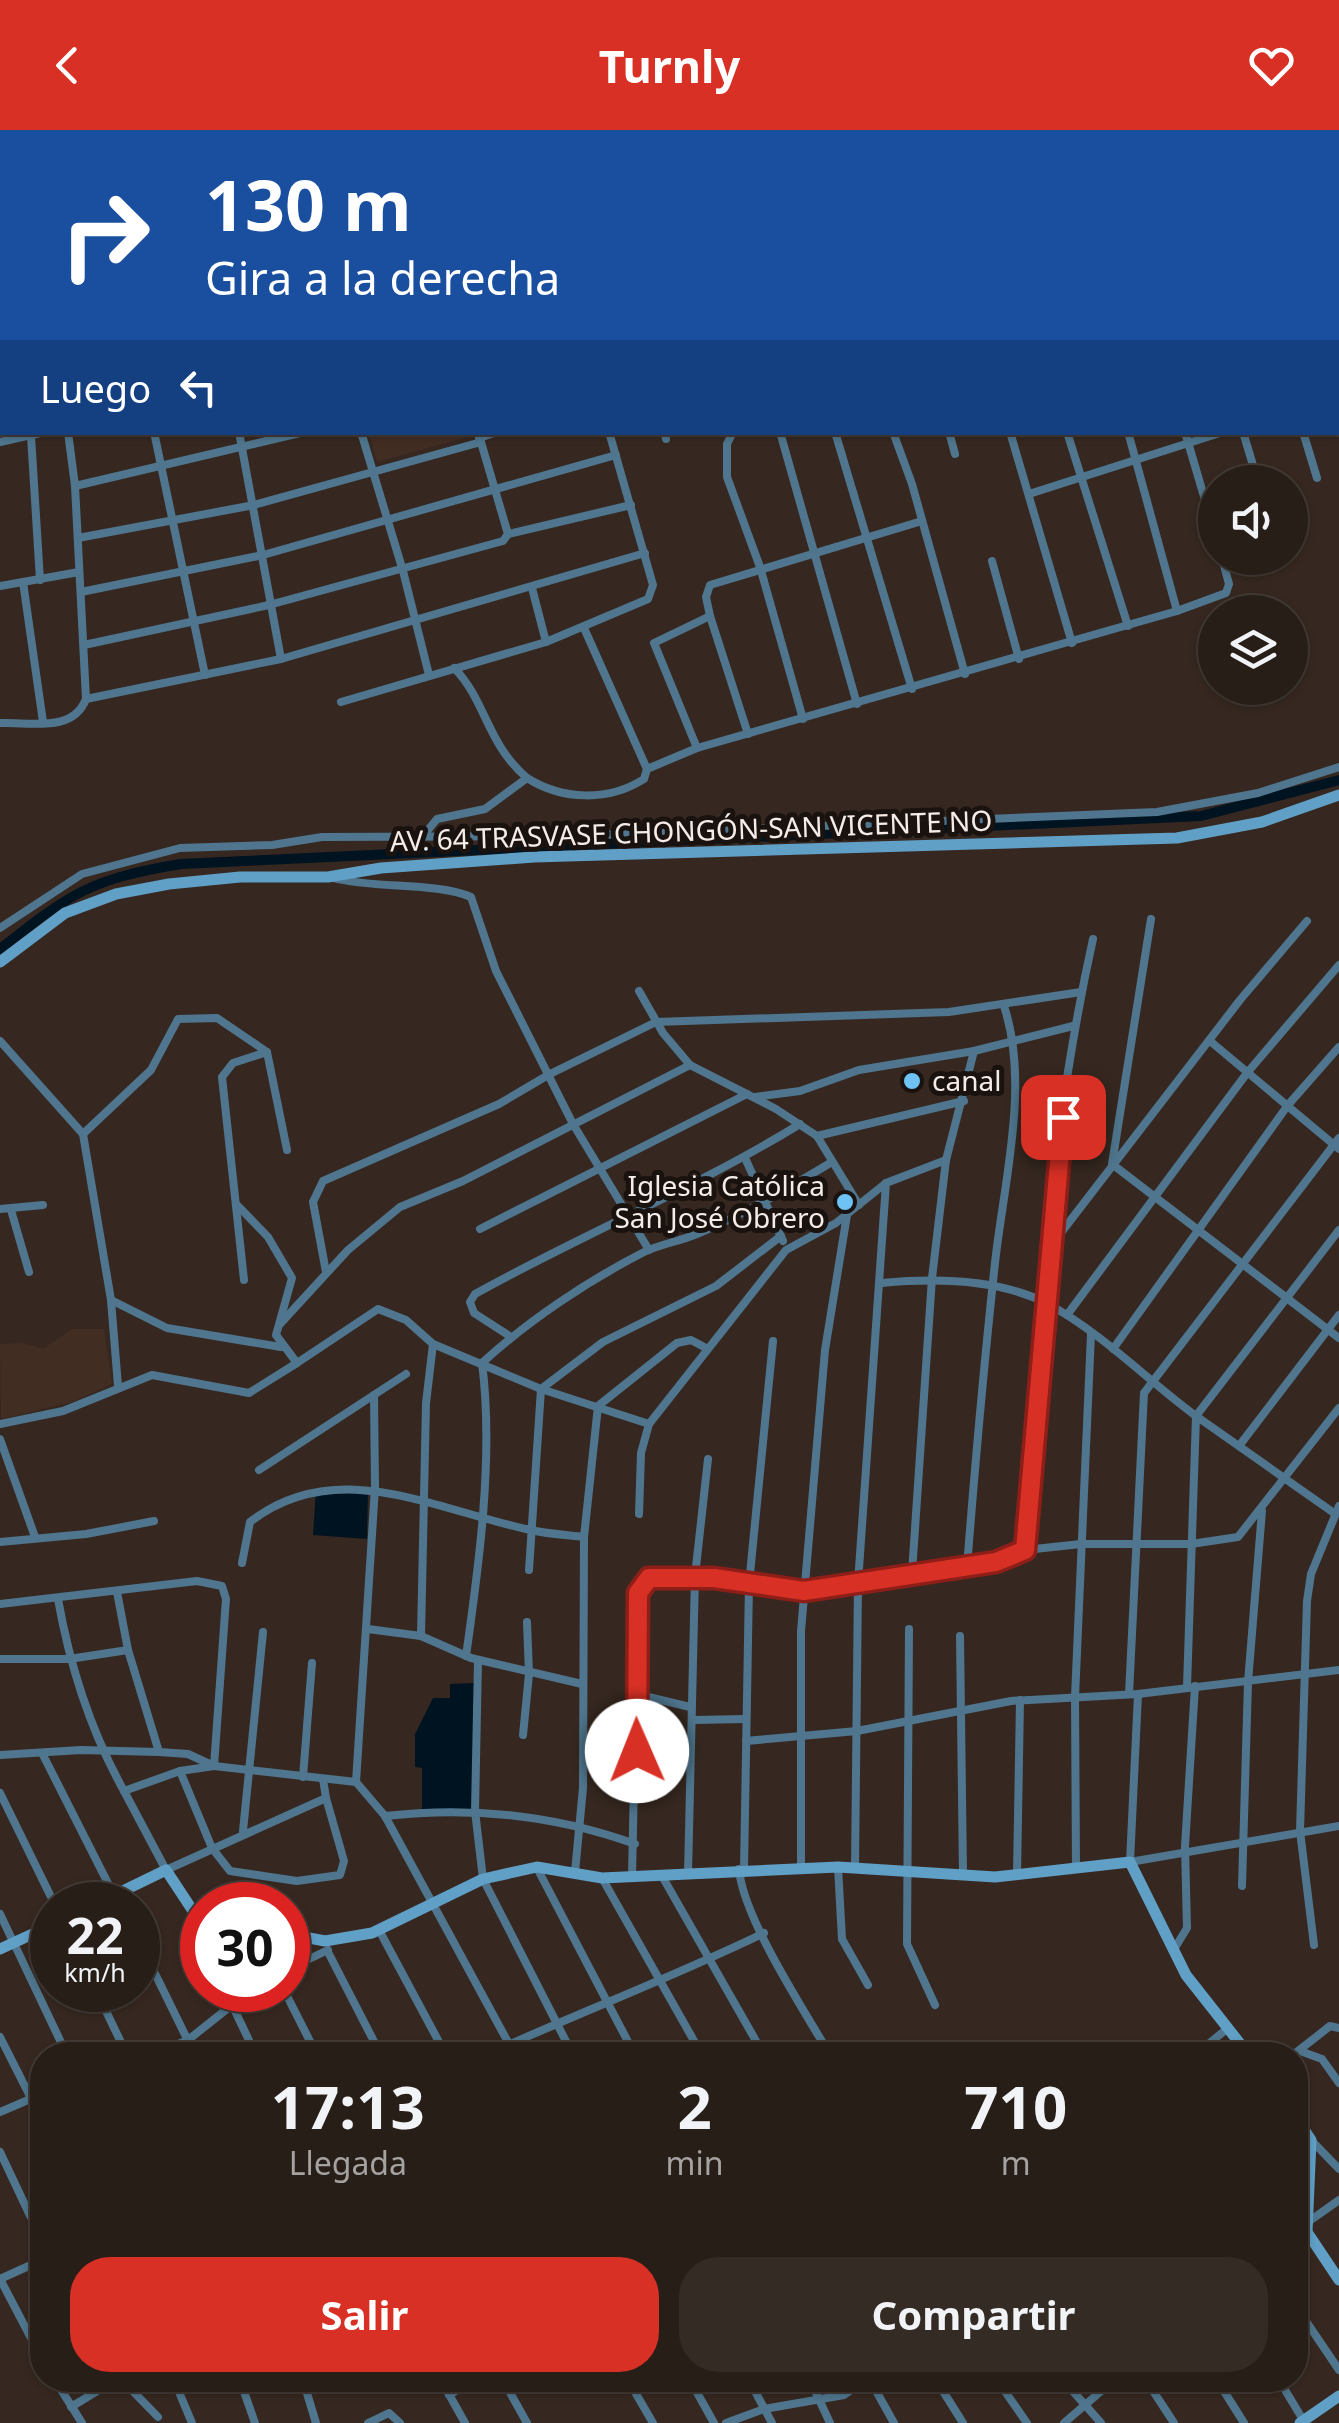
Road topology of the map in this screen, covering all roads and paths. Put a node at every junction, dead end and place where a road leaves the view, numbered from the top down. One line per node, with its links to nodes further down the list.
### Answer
1 (34, 435): 20 (street)
2 (68, 435): 34 (street)
3 (155, 435): 29 (street)
4 (239, 435): 24 (street)
5 (294, 435): 24 (street)
6 (362, 435): 30 (street)
7 (610, 435): 25 (street)
8 (732, 435): 49 (street)
9 (781, 435): 45 (street)
10 (836, 435): 43 (street)
11 (893, 435): 40 (street)
12 (950, 435): 26 (street)
13 (1011, 435): 36 (street)
14 (1068, 435): 32 (street)
15 (1129, 435): 27 (street)
16 (1187, 435): 23 (street)
17 (1215, 435): 23 (street)
18 (1244, 435): 28 (street)
19 (1304, 435): 33 (street)
20 (31, 436): 22 (street); 54 (street)
21 (479, 437): 30 (street); 35 (street)
22 (0, 442)
23 (1189, 444): 27 (street); 31 (street)
24 (242, 450): 29 (street); 38 (street)
25 (616, 454): 35 (street); 37 (street)
26 (955, 454)
27 (1136, 461): 32 (street); 60 (street)
28 (1253, 465)
29 (163, 469): 34 (street); 39 (street)
30 (373, 471): 38 (street); 41 (street)
31 (1198, 475)
32 (1081, 477): 36 (street); 64 (street)
33 (1317, 478)
34 (76, 486): 44 (street)
35 (496, 489): 41 (street); 42 (street)
36 (1029, 494): 67 (street)
37 (631, 504): 42 (street); 46 (street)
38 (254, 505): 39 (street); 47 (street)
39 (175, 519): 44 (street); 52 (street)
40 (922, 521): 43 (street); 72 (street)
41 (388, 522): 47 (street); 50 (street)
42 (508, 534): 50 (street)
43 (864, 536): 45 (street); 75 (street)
44 (78, 538): 51 (street)
45 (814, 551): 49 (street); 78 (street)
46 (645, 553): 57 (street); 65 (street)
47 (263, 555): 52 (street); 59 (street)
48 (992, 561): 70 (street)
49 (760, 567): 61 (street); 79 (street)
50 (403, 571): 59 (street); 62 (street)
51 (79, 572): 54 (street); 58 (street)
52 (183, 573): 58 (street); 63 (street)
53 (1227, 575): 60 (street)
54 (40, 580): 55 (street)
55 (24, 582): 56 (street); 80 (street)
56 (0, 586)
57 (532, 588): 62 (street); 66 (street)
58 (81, 592): 68 (street)
59 (269, 606): 63 (street); 69 (street)
60 (1177, 611): 64 (street)
61 (710, 616): 82 (street); 83 (street)
62 (416, 622): 69 (street); 74 (street)
63 (191, 623): 68 (street); 73 (street)
64 (1128, 626): 67 (street)
65 (584, 628): 66 (street); 85 (street)
66 (546, 642): 71 (street)
67 (1072, 643): 70 (street)
68 (84, 645): 76 (street)
69 (281, 659): 73 (street)
70 (1019, 659): 72 (street)
71 (454, 668): 74 (street); 86 (street)
72 (965, 674): 75 (street)
73 (204, 675): 76 (street)
74 (428, 675): 77 (street)
75 (912, 689): 78 (street)
76 (86, 699): 80 (street)
77 (341, 702)
78 (857, 704): 79 (street)
79 (803, 719): 82 (street)
80 (42, 722): 81 (street)
81 (0, 723)
82 (748, 734): 83 (street)
83 (697, 748): 85 (street)
84 (1339, 766): 88 (street)
85 (647, 769): 86 (street)
86 (528, 778): 88 (street)
87 (1339, 796): 89 (street, AV. 64 TRASVASE CHONGÓN-SAN VICENTE NO)
88 (423, 836): 92 (street)
89 (328, 877): 94 (street, AV. 64 TRASVASE CHONGÓN-SAN VICENTE NO); 108 (street)
90 (1151, 919): 122 (street)
91 (1308, 921): 103 (street)
92 (0, 928)
93 (1094, 939): 97 (street)
94 (0, 962)
95 (1339, 964): 109 (street)
96 (639, 992): 99 (street)
97 (1082, 992): 98 (street); 100 (street)
98 (1004, 1006): 99 (street); 101 (street)
99 (656, 1022): 107 (street); 108 (street)
100 (1074, 1026): 101 (street); 138 (street)
101 (1014, 1038): 105 (street); 147 (street)
102 (0, 1041): 115 (street)
103 (1210, 1041): 109 (street); 122 (street)
104 (1339, 1048): 112 (street)
105 (974, 1050): 110 (street); 111 (street)
106 (267, 1052): 115 (street); 118 (street); 129 (street)
107 (690, 1065): 110 (street); 113 (street)
108 (550, 1074): 113 (street); 143 (street)
109 (1247, 1074): 112 (street); 125 (street)
110 (751, 1096): 114 (street); 123 (street)
111 (964, 1101): 116 (street); 120 (street)
112 (1288, 1106): 117 (street); 135 (street)
113 (573, 1124): 123 (street); 143 (street)
114 (800, 1124): 116 (street); 119 (street)
115 (83, 1134): 149 (street)
116 (818, 1136): 121 (street)
117 (1337, 1144): 141 (street)
118 (288, 1150)
119 (745, 1158): 126 (street); 132 (street)
120 (946, 1160): 124 (street); 144 (street)
121 (832, 1162): 126 (street); 128 (street)
122 (1112, 1164): 125 (street); 138 (street)
123 (604, 1168): 132 (street); 134 (street)
124 (886, 1183): 128 (street); 146 (street)
125 (1155, 1197): 135 (street); 152 (street)
126 (766, 1202): 137 (street); 139 (street)
127 (43, 1205): 131 (street)
128 (858, 1205): 133 (street)
129 (238, 1206): 145 (street); 153 (street)
130 (0, 1209): 131 (street)
131 (11, 1210): 142 (street)
132 (630, 1213): 139 (street); 156 (street)
133 (847, 1215): 140 (street); 204 (street)
134 (480, 1229)
135 (1198, 1230): 141 (street); 162 (street)
136 (1339, 1230): 148 (street)
137 (780, 1236): 140 (street); 168 (street)
138 (1049, 1248): 150 (street)
139 (649, 1250): 156 (street)
140 (786, 1250): 161 (street)
141 (1239, 1266): 148 (street); 166 (street)
142 (28, 1272)
143 (326, 1272): 153 (street)
144 (932, 1278): 146 (street); 147 (street); 200 (street)
145 (244, 1280)
146 (882, 1283): 202 (street)
147 (992, 1288): 150 (street); 198 (street)
148 (1285, 1298): 154 (street); 172 (street)
149 (110, 1300): 160 (street); 167 (street)
150 (1043, 1302): 152 (street); 196 (street)
151 (1339, 1314): 154 (street)
152 (1067, 1315): 155 (street)
153 (276, 1328): 160 (street)
154 (1327, 1329): 157 (street); 176 (street)
155 (1091, 1334): 162 (street); 193 (street)
156 (511, 1337): 164 (street)
157 (1339, 1338)
158 (773, 1341): 203 (street)
159 (434, 1344): 163 (street); 164 (street); 183 (street)
160 (281, 1346): 163 (street)
161 (706, 1348): 170 (street); 174 (street)
162 (1113, 1350): 166 (street)
163 (298, 1363): 167 (street)
164 (482, 1363): 168 (street); 187 (street)
165 (406, 1374): 169 (street)
166 (1149, 1382): 172 (street); 195 (street)
167 (118, 1386): 173 (street)
168 (541, 1389): 170 (street); 189 (street)
169 (374, 1396): 178 (street); 182 (street)
170 (598, 1406): 174 (street); 191 (street)
171 (1339, 1408): 179 (street)
172 (1196, 1416): 176 (street); 194 (street)
173 (0, 1424)
174 (649, 1424): 186 (street)
175 (0, 1439): 180 (street)
176 (1238, 1446): 179 (street)
177 (708, 1459): 201 (street)
178 (259, 1470)
179 (1283, 1479): 184 (street); 185 (street)
180 (15, 1487): 181 (street); 190 (street)
181 (0, 1488)
182 (375, 1488): 183 (street); 197 (street); 209 (street)
183 (426, 1499): 187 (street); 212 (street)
184 (1262, 1509): 194 (street); 223 (street)
185 (1337, 1509): 222 (street)
186 (640, 1514)
187 (480, 1516): 189 (street); 215 (street)
188 (154, 1521): 190 (street)
189 (532, 1531): 191 (street); 199 (street)
190 (36, 1537): 192 (street)
191 (584, 1537): 224 (street)
192 (0, 1542)
193 (1081, 1544): 195 (street); 196 (street); 228 (street)
194 (1190, 1544): 195 (street); 225 (street)
195 (1136, 1545): 227 (street)
196 (1025, 1550): 198 (street)
197 (242, 1563)
198 (967, 1567): 200 (street)
199 (529, 1570)
200 (912, 1573): 202 (street)
201 (695, 1576): 203 (street); 226 (street); 230 (street)
202 (858, 1582): 204 (street); 235 (street)
203 (749, 1584): 204 (street); 232 (street)
204 (804, 1591): 237 (street)
205 (117, 1592): 206 (street); 214 (street); 243 (street)
206 (58, 1598): 207 (street); 217 (street)
207 (0, 1604)
208 (527, 1622): 221 (street)
209 (368, 1629): 212 (street); 248 (street)
210 (910, 1629): 234 (street)
211 (263, 1632): 244 (street)
212 (421, 1636): 215 (street)
213 (960, 1636): 231 (street)
214 (128, 1650): 217 (street); 240 (street)
215 (466, 1656): 218 (street)
216 (0, 1659): 217 (street)
217 (69, 1659): 239 (street)
218 (478, 1660): 221 (street); 252 (street)
219 (312, 1662): 246 (street)
220 (1339, 1670): 222 (street)
221 (529, 1674): 224 (street); 236 (street)
222 (1304, 1675): 223 (street); 257 (street)
223 (1248, 1682): 225 (street); 258 (street)
224 (582, 1684): 254 (street)
225 (1191, 1686): 227 (street); 261 (street)
226 (636, 1694): 230 (street); 259 (street)
227 (1134, 1694): 228 (street); 262 (street)
228 (1075, 1696): 229 (street); 264 (street)
229 (1020, 1700): 231 (street); 275 (street)
230 (690, 1707): 233 (street)
231 (962, 1713): 234 (street); 273 (street)
232 (746, 1719): 233 (street); 238 (street)
233 (693, 1720): 272 (street)
234 (908, 1723): 235 (street); 270 (street)
235 (857, 1731): 237 (street); 267 (street)
236 (523, 1735)
237 (800, 1739): 238 (street); 265 (street)
238 (746, 1741): 268 (street)
239 (101, 1750): 240 (street); 242 (street); 249 (street)
240 (159, 1752): 243 (street)
241 (0, 1755): 242 (street)
242 (43, 1755): 280 (street)
243 (214, 1766): 244 (street); 245 (street)
244 (247, 1768): 246 (street); 256 (street)
245 (180, 1771): 249 (street); 260 (street)
246 (304, 1777): 247 (street)
247 (323, 1779): 248 (street); 251 (street)
248 (356, 1782): 253 (street)
249 (124, 1790): 269 (street)
250 (0, 1793): 279 (street)
251 (326, 1798): 256 (street); 260 (street)
252 (474, 1811): 253 (street); 254 (street); 278 (street)
253 (386, 1816): 284 (street)
254 (580, 1825): 259 (street); 271 (street)
255 (1339, 1826): 257 (street)
256 (243, 1831): 260 (street)
257 (1300, 1831): 258 (street); 291 (street)
258 (1241, 1841): 261 (street); 282 (street)
259 (635, 1844): 276 (street)
260 (212, 1848): 269 (street)
261 (1186, 1850): 262 (street); 294 (street)
262 (1130, 1862): 264 (street); 294 (street)
263 (537, 1867): 271 (street); 278 (street); 300 (street)
264 (1076, 1867): 275 (street)
265 (801, 1868): 266 (street); 268 (street)
266 (838, 1868): 267 (street); 299 (street)
267 (855, 1868): 270 (street)
268 (742, 1869): 272 (street); 287 (street)
269 (166, 1870): 281 (street); 283 (street)
270 (906, 1870): 273 (street); 301 (street)
271 (575, 1872): 277 (street)
272 (688, 1874): 274 (street)
273 (963, 1874): 275 (street)
274 (662, 1876): 276 (street); 296 (street)
275 (1017, 1876)
276 (632, 1877): 277 (street)
277 (602, 1878): 297 (street)
278 (484, 1879): 284 (street); 306 (street)
279 (44, 1882)
280 (107, 1882)
281 (146, 1882)
282 (1242, 1886)
283 (180, 1888)
284 (431, 1907): 286 (street); 318 (street)
285 (0, 1914): 290 (street)
286 (379, 1930): 292 (street); 317 (street)
287 (764, 1933): 296 (street); 324 (street)
288 (30, 1936): 290 (street)
289 (310, 1941): 292 (street)
290 (16, 1943): 293 (street); 311 (street)
291 (1314, 1946)
292 (327, 1947): 295 (street); 316 (street)
293 (0, 1950)
294 (1173, 1951): 307 (street)
295 (310, 1957)
296 (707, 1960): 297 (street); 323 (street)
297 (660, 1982): 300 (street); 322 (street)
298 (160, 1983): 310 (street)
299 (868, 1985)
300 (608, 2003): 306 (street); 321 (street)
301 (935, 2005)
302 (106, 2012): 312 (street)
303 (221, 2012): 310 (street)
304 (235, 2012): 314 (street)
305 (295, 2012): 315 (street)
306 (556, 2022): 319 (street); 320 (street)
307 (1228, 2028): 325 (street); 326 (street)
308 (1339, 2028): 327 (street)
309 (0, 2037): 330 (street)
310 (188, 2040): 313 (street)
311 (61, 2042)
312 (121, 2042)
313 (183, 2042)
314 (250, 2042)
315 (310, 2042)
316 (375, 2042)
317 (439, 2042)
318 (509, 2042)
319 (514, 2042)
320 (566, 2042)
321 (628, 2042)
322 (695, 2042)
323 (756, 2042)
324 (823, 2042)
325 (1211, 2042)
326 (1239, 2042)
327 (1308, 2043)
328 (1308, 2056): 329 (street)
329 (1339, 2084)
330 (30, 2096)
331 (30, 2098): 332 (street)
332 (0, 2112)
333 (1308, 2136): 334 (street)
334 (1311, 2140): 336 (street); 339 (street)
335 (0, 2152): 338 (street)
336 (1339, 2169)
337 (1339, 2200): 339 (street)
338 (30, 2216)
339 (1308, 2227): 342 (street)
340 (30, 2265): 341 (street)
341 (0, 2279): 344 (street)
342 (1339, 2280)
343 (1308, 2325): 345 (street)
344 (30, 2336)
345 (1339, 2370)
346 (62, 2392): 372 (street)
347 (97, 2392): 372 (street)
348 (131, 2392): 374 (street)
349 (179, 2392): 378 (street)
350 (244, 2392): 379 (street)
351 (307, 2392): 380 (street)
352 (447, 2392): 368 (street)
353 (454, 2392): 368 (street)
354 (510, 2392): 383 (street)
355 (635, 2392): 384 (street)
356 (697, 2392): 385 (street)
357 (755, 2392): 373 (street)
358 (815, 2392): 370 (street)
359 (849, 2392): 370 (street)
360 (875, 2392): 389 (street)
361 (944, 2392): 390 (street)
362 (1006, 2392): 391 (street)
363 (1074, 2392): 371 (street)
364 (1101, 2392): 371 (street)
365 (1154, 2392): 394 (street)
366 (1225, 2392): 395 (street)
367 (1285, 2392): 376 (street)
368 (449, 2395): 382 (street)
369 (1339, 2396): 376 (street)
370 (819, 2401): 373 (street); 388 (street)
371 (1086, 2405): 392 (street); 393 (street)
372 (70, 2407): 377 (street)
373 (764, 2408): 386 (street); 387 (street)
374 (158, 2416)
375 (373, 2422): 381 (street)
376 (1303, 2422)
377 (82, 2423)
378 (192, 2423)
379 (255, 2423)
380 (316, 2423)
381 (400, 2423)
382 (465, 2423)
383 (527, 2423)
384 (653, 2423)
385 (714, 2423)
386 (726, 2423)
387 (772, 2423)
388 (830, 2423)
389 (894, 2423)
390 (964, 2423)
391 (1027, 2423)
392 (1064, 2423)
393 (1101, 2423)
394 (1174, 2423)
395 (1244, 2423)

